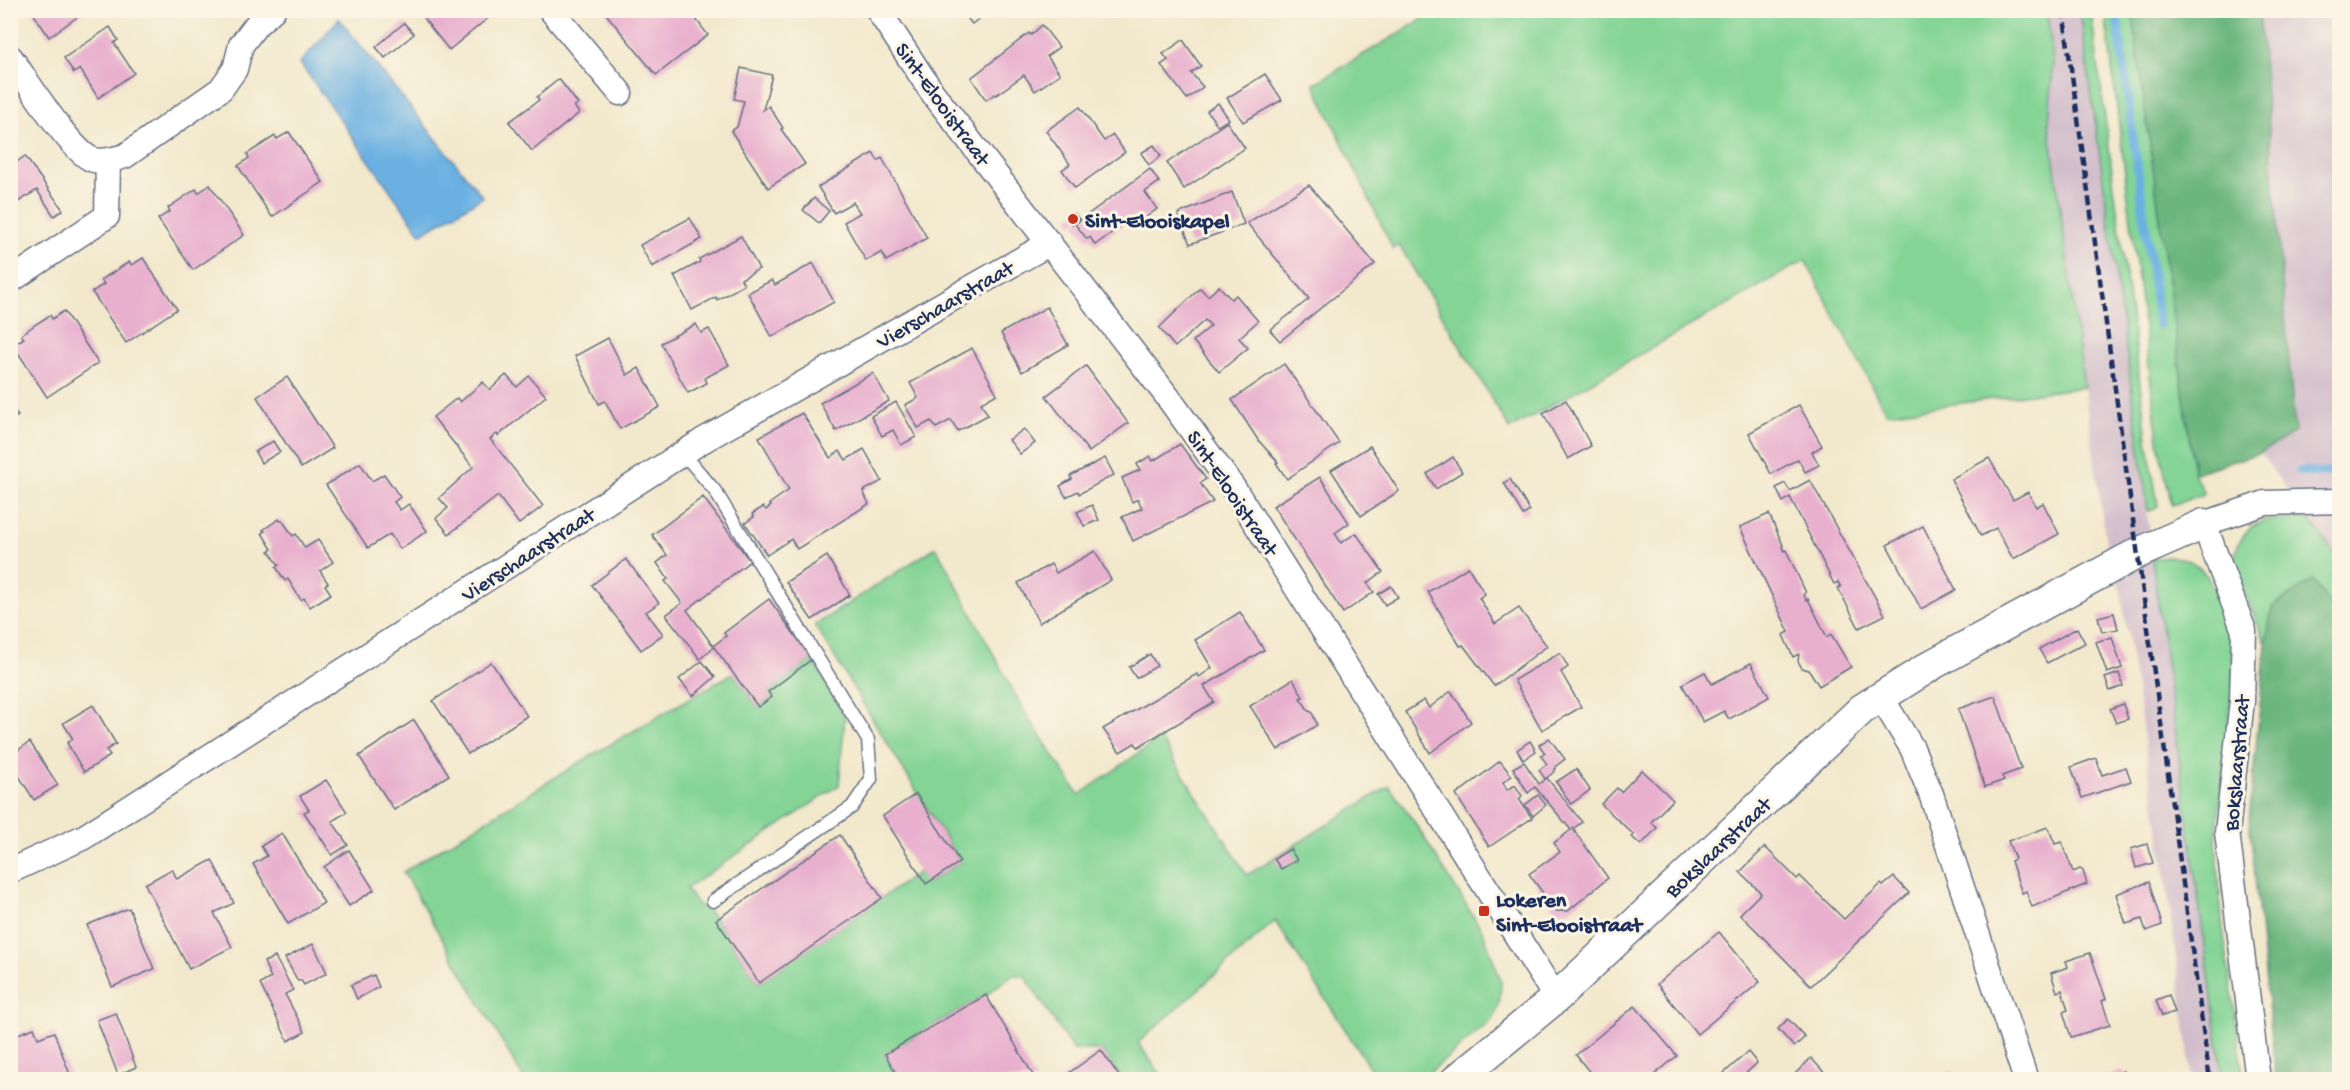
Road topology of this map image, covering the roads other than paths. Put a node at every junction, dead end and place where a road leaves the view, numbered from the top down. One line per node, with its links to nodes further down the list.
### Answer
1 (273, 10): 6 (street)
2 (551, 10): 5 (street)
3 (878, 10): 7 (street, Sint-Elooistraat)
4 (10, 57): 6 (street)
5 (620, 93)
6 (108, 161): 8 (street)
7 (1050, 243): 9 (street, Vierschaarstraat); 15 (street, Sint-Elooistraat)
8 (10, 281)
9 (683, 453): 13 (street, Vierschaarstraat); 14 (lane)
10 (2340, 501): 11 (street)
11 (2204, 524): 12 (street, Bokslaarstraat); 18 (street, Bokslaarstraat)
12 (1881, 697): 15 (street, Bokslaarstraat); 17 (street)
13 (10, 871)
14 (714, 901)
15 (1556, 998): 16 (street, Bokslaarstraat)
16 (1456, 1080)
17 (2026, 1080)
18 (2258, 1080)

